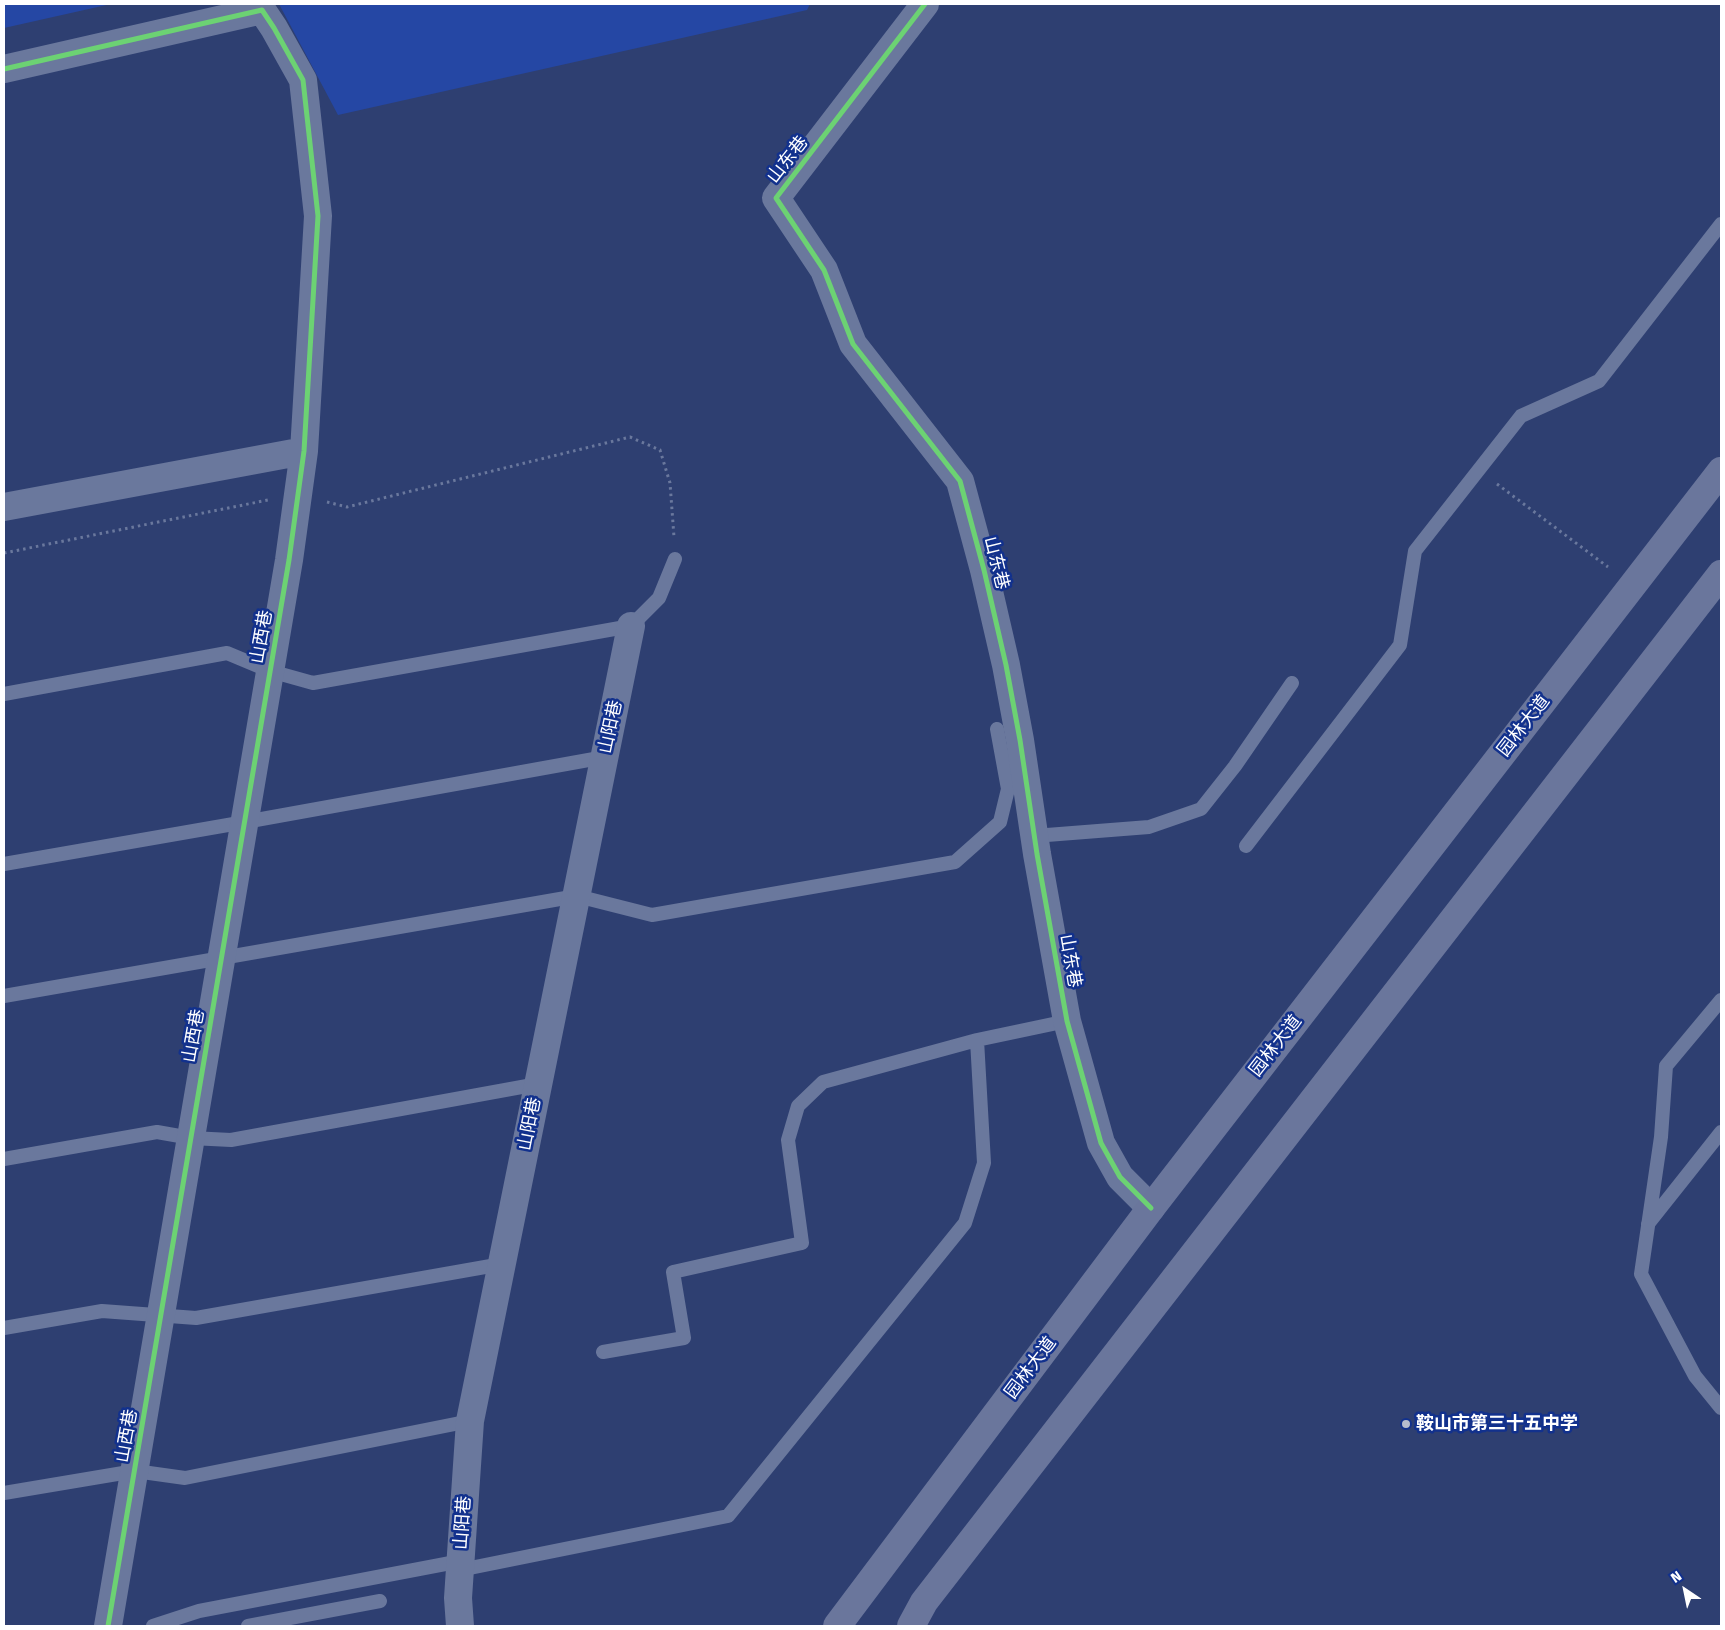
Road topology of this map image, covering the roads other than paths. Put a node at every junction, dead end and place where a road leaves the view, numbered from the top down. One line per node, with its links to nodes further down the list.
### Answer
1 (925, 4): 16 (street, 山东巷)
2 (4, 69): 4 (street, 山西巷)
3 (1721, 224): 17 (lane)
4 (304, 451): 6 (street); 10 (street, 山西巷)
5 (1721, 471): 29 (main road, 园林大道)
6 (4, 507)
7 (675, 559): 9 (lane)
8 (1721, 574): 46 (main road)
9 (631, 626): 10 (lane); 14 (street, 山阳巷)
10 (270, 671): 12 (lane); 15 (street, 山西巷)
11 (1292, 683): 16 (lane)
12 (4, 694)
13 (997, 729): 19 (lane)
14 (604, 757): 15 (lane); 19 (street, 山阳巷)
15 (245, 822): 18 (lane); 20 (street, 山西巷)
16 (1034, 836): 23 (street, 山东巷)
17 (1246, 846)
18 (4, 864)
19 (576, 896): 20 (lane); 25 (street, 山阳巷)
20 (221, 959): 21 (lane); 27 (street, 山西巷)
21 (4, 996)
22 (1721, 1000): 30 (lane)
23 (1066, 1021): 24 (lane); 29 (street, 山东巷)
24 (978, 1040): 34 (lane); 39 (lane)
25 (538, 1084): 27 (lane); 31 (street, 山阳巷)
26 (1721, 1132): 30 (lane)
27 (191, 1138): 28 (lane); 32 (street, 山西巷)
28 (4, 1159)
29 (1151, 1208): 45 (main road, 园林大道)
30 (1648, 1224): 35 (lane)
31 (502, 1264): 32 (lane); 36 (street, 山阳巷)
32 (161, 1314): 33 (lane); 37 (street, 山西巷)
33 (4, 1328)
34 (603, 1352)
35 (1721, 1408)
36 (470, 1421): 37 (lane); 39 (street, 山阳巷)
37 (135, 1470): 38 (lane); 41 (street, 山西巷)
38 (4, 1493)
39 (460, 1565): 42 (lane); 44 (street, 山阳巷)
40 (380, 1601): 43 (lane)
41 (108, 1626)
42 (153, 1626)
43 (248, 1626)
44 (460, 1626)
45 (837, 1626)
46 (911, 1626)

